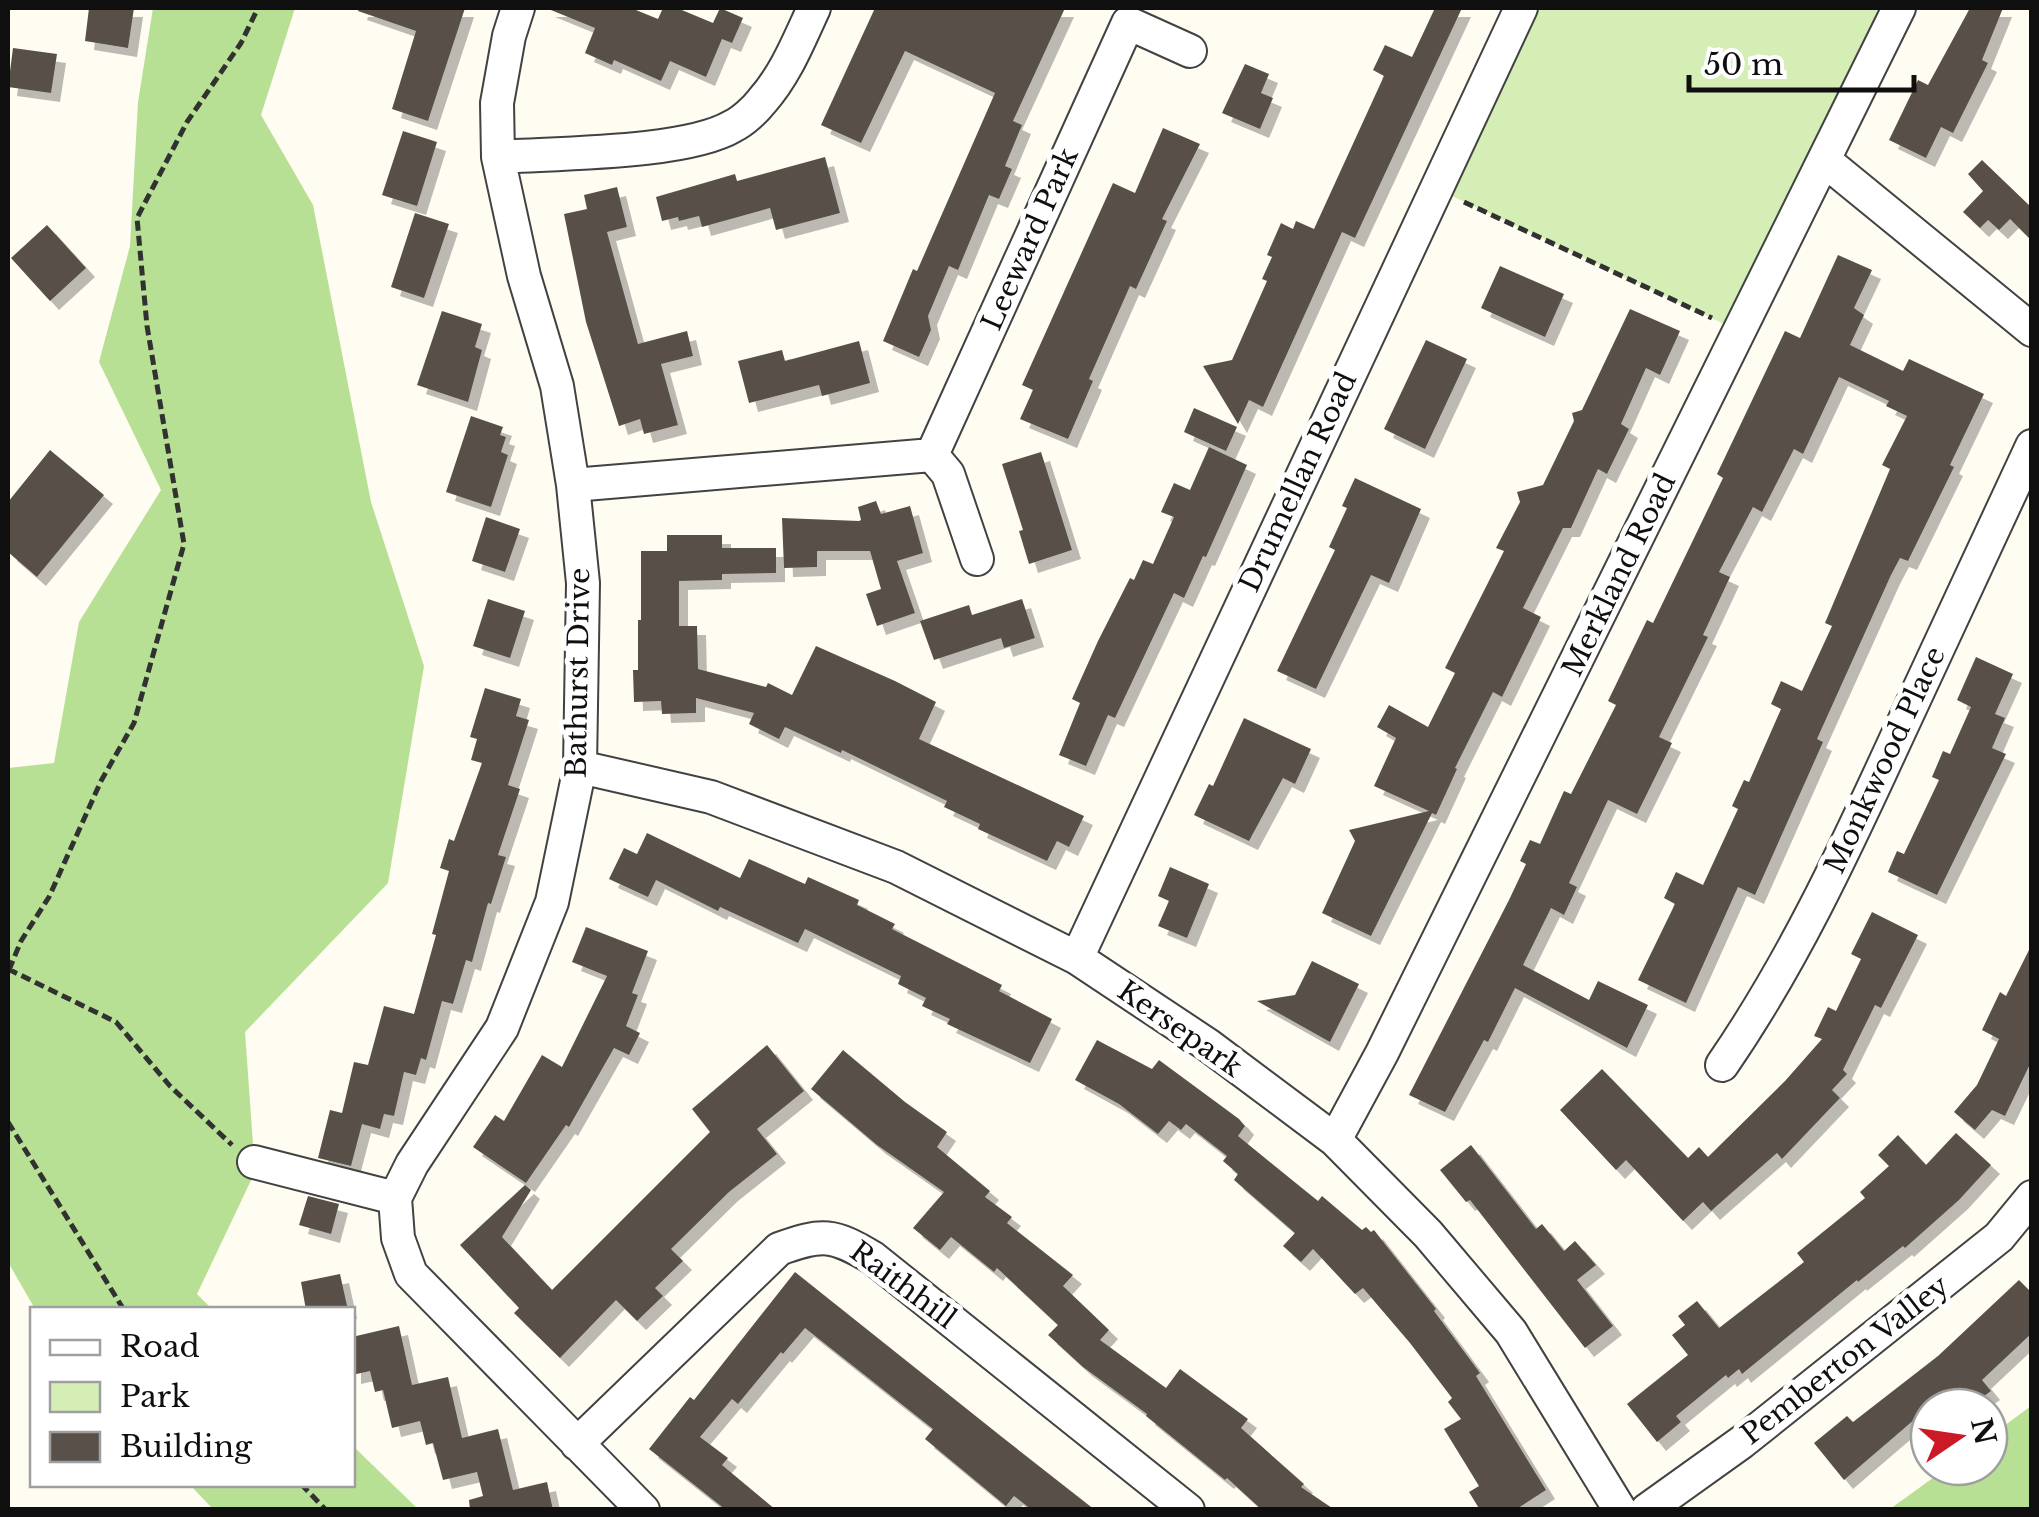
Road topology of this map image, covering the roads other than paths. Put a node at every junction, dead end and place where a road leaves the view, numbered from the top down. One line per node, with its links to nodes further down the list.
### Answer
1 (518, 8): 6 (street, Bathurst Drive)
2 (814, 8): 6 (street)
3 (1521, 8): 14 (street, Drumellan Road)
4 (1900, 8): 7 (street, Merkland Road)
5 (1190, 51): 10 (street, Leeward Park)
6 (498, 157): 11 (street, Bathurst Drive)
7 (1824, 160): 8 (street); 16 (street, Merkland Road)
8 (2032, 330)
9 (2032, 446): 15 (street, Monkwood Place)
10 (932, 455): 11 (street); 12 (street)
11 (573, 485): 13 (street, Bathurst Drive)
12 (977, 559)
13 (580, 767): 14 (street, Kersepark); 19 (street, Bathurst Drive)
14 (1076, 958): 16 (street, Kersepark)
15 (1722, 1065)
16 (1336, 1140): 23 (street, Kersepark)
17 (254, 1162): 19 (street)
18 (2032, 1197): 24 (street, Pemberton Valley)
19 (396, 1198): 20 (street)
20 (576, 1444): 21 (street); 22 (street, Raithhill)
21 (642, 1510)
22 (1188, 1510)
23 (1620, 1510)
24 (1647, 1510)

